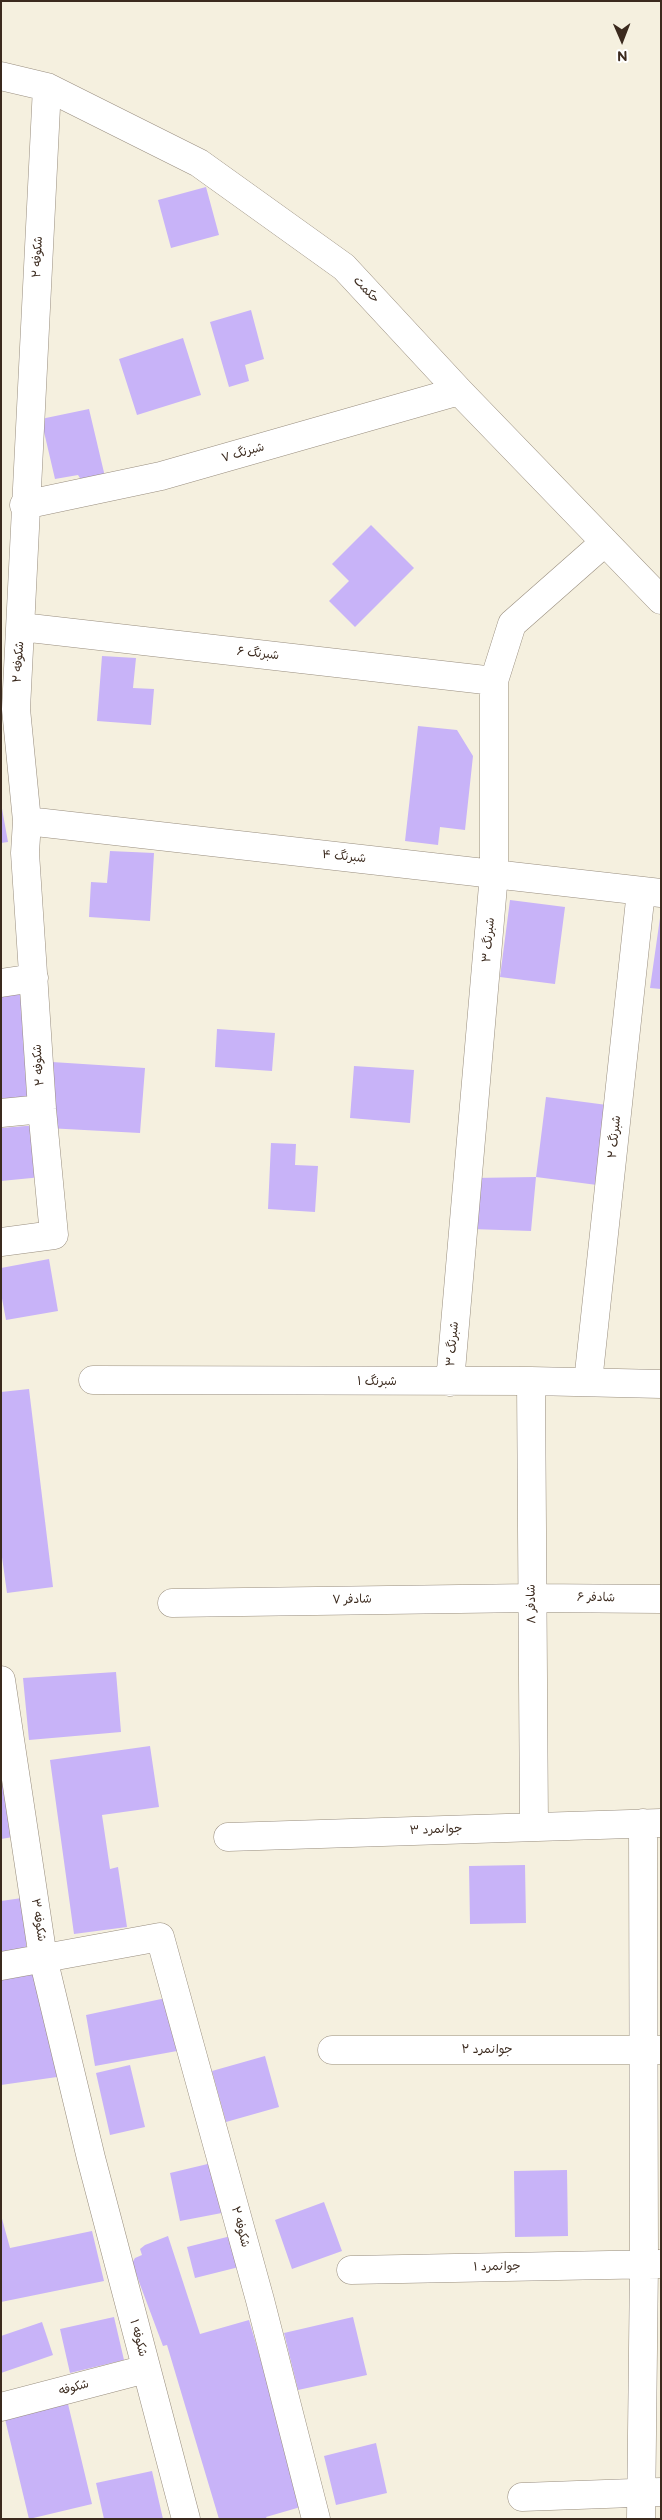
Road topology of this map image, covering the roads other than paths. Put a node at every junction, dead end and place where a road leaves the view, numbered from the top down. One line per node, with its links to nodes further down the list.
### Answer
1 (1, 76): 2 (street, حکمت)
2 (47, 87): 3 (street, حکمت); 4 (street, شکوفه ۲)
3 (459, 391): 4 (street, شبرنگ ۷); 5 (street, حکمت)
4 (24, 505): 6 (street, شکوفه ۲)
5 (605, 542): 7 (street, حکمت); 9 (street, شبرنگ ۳)
6 (12, 592): 8 (street, شکوفه ۲)
7 (661, 600)
8 (21, 627): 9 (street, شبرنگ ۶); 10 (street, شکوفه ۲)
9 (494, 681): 13 (street, شبرنگ ۳)
10 (8, 710): 11 (street, شکوفه ۲)
11 (26, 821): 12 (street, شکوفه ۲); 13 (street, شبرنگ ۴)
12 (13, 855): 15 (street, شکوفه ۲)
13 (494, 874): 14 (street, شبرنگ ۴); 22 (street, شبرنگ ۳)
14 (651, 892): 23 (street, شبرنگ ۲)
15 (34, 978): 16 (street); 17 (street, شکوفه ۲)
16 (1, 983)
17 (42, 1109): 18 (street); 19 (street, شکوفه ۲)
18 (1, 1113)
19 (1, 1242)
20 (93, 1380): 22 (street, شبرنگ ۱)
21 (530, 1381): 22 (street, شبرنگ ۱); 23 (street, شبرنگ ۱); 25 (street, شادفر ۸)
22 (450, 1382)
23 (588, 1382): 24 (street, شبرنگ ۱)
24 (661, 1384)
25 (531, 1598): 26 (street, شادفر ۶); 27 (street, شادفر ۷); 30 (street, شادفر ۸)
26 (661, 1599)
27 (172, 1603)
28 (1, 1680): 32 (street, شکوفه ۳)
29 (652, 1823): 30 (street, جوانمرد ۳); 35 (street)
30 (534, 1827): 31 (street, جوانمرد ۳)
31 (228, 1837)
32 (44, 1958): 33 (street); 36 (street, شکوفه ۳); 44 (street, شکوفه ۲)
33 (1, 1966)
34 (332, 2050): 35 (street, جوانمرد ۲)
35 (652, 2050): 37 (street)
36 (91, 2158): 39 (street, شکوفه ۱)
37 (652, 2264): 38 (street, جوانمرد ۱); 42 (street)
38 (351, 2270)
39 (146, 2369): 40 (street, شکوفه); 43 (street, شکوفه ۱)
40 (1, 2407)
41 (522, 2498): 42 (street)
42 (648, 2501)
43 (186, 2519)
44 (316, 2519)

